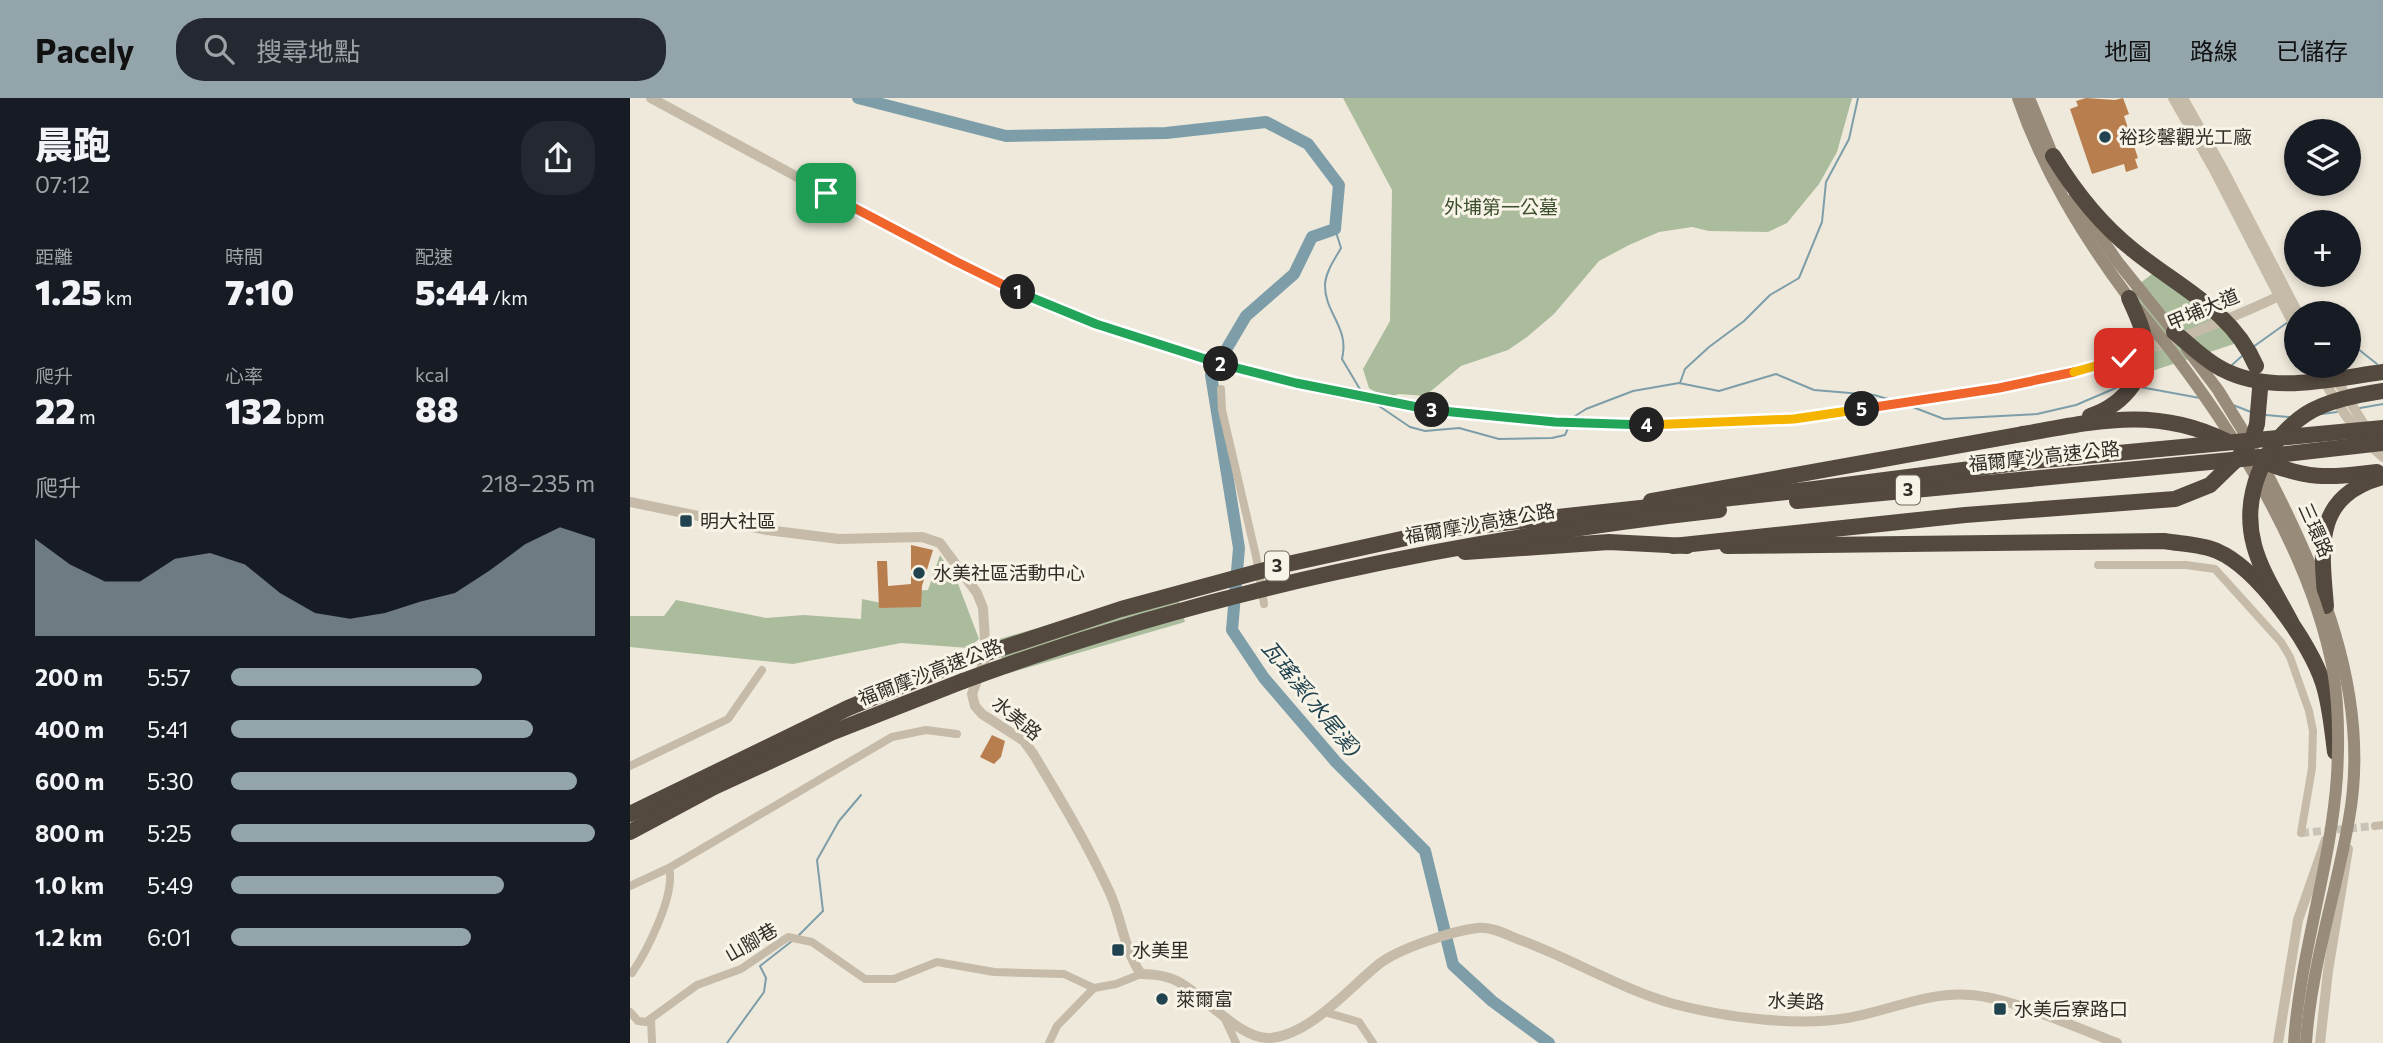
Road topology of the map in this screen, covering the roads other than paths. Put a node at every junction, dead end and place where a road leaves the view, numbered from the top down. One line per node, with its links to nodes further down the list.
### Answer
1 (651, 98): 7 (street, 甲埔大道)
2 (2018, 98): 8 (main road, 三環路)
3 (2029, 98): 6 (main road, 三環路)
4 (2173, 98): 7 (street)
5 (2183, 98): 7 (street)
6 (2053, 156): 10 (main road, 三環路, bridge); 27 (highway, bridge)
7 (2282, 295): 9 (street)
8 (2129, 298): 17 (highway, bridge); 19 (main road, 三環路, bridge)
9 (2286, 301)
10 (2174, 332): 11 (highway, bridge); 22 (main road, 三環路, bridge)
11 (2383, 372)
12 (2323, 378): 21 (street)
13 (2335, 378): 20 (street)
14 (1221, 389): 30 (street)
15 (2383, 391): 32 (highway, bridge)
16 (2383, 428): 26 (highway, 福爾摩沙高速公路 / 3, bridge)
17 (2024, 434): 19 (highway, bridge); 26 (highway, bridge)
18 (2383, 443): 28 (highway, 福爾摩沙高速公路 / 3, bridge)
19 (2238, 447): 22 (main road, bridge); 36 (main road, 三環路, bridge)
20 (2383, 448)
21 (2383, 457)
22 (2260, 460): 23 (highway); 31 (main road, 三環路)
23 (2383, 471)
24 (2383, 477): 31 (highway)
25 (630, 502): 45 (street, 水美路)
26 (1606, 511): 37 (highway, 福爾摩沙高速公路 / 3, bridge)
27 (1673, 545): 28 (highway, bridge); 32 (highway, bridge)
28 (1434, 552): 40 (highway, 福爾摩沙高速公路 / 3, bridge)
29 (2098, 565): 41 (street)
30 (1264, 604)
31 (2326, 606): 39 (main road, 三環路)
32 (2291, 622): 36 (highway, bridge)
33 (762, 670): 35 (street)
34 (957, 734): 42 (street)
35 (630, 766)
36 (2337, 776): 38 (main road, 三環路)
37 (630, 814)
38 (2334, 818): 56 (street); 57 (main road, 三環路)
39 (2349, 818): 58 (main road, 三環路); 59 (street)
40 (630, 832)
41 (2301, 833)
42 (669, 868): 43 (street); 44 (street)
43 (630, 886)
44 (630, 972)
45 (1141, 974): 46 (street); 49 (street)
46 (1094, 988): 50 (street, 山腳巷); 52 (street)
47 (1325, 1012): 49 (street); 54 (street); 55 (street, 水美路)
48 (630, 1013): 50 (street)
49 (1224, 1016): 53 (street)
50 (651, 1019): 51 (street)
51 (652, 1043)
52 (1049, 1043)
53 (1236, 1043)
54 (1373, 1043)
55 (2117, 1043)
56 (2278, 1043)
57 (2294, 1043)
58 (2306, 1043)
59 (2320, 1043)

